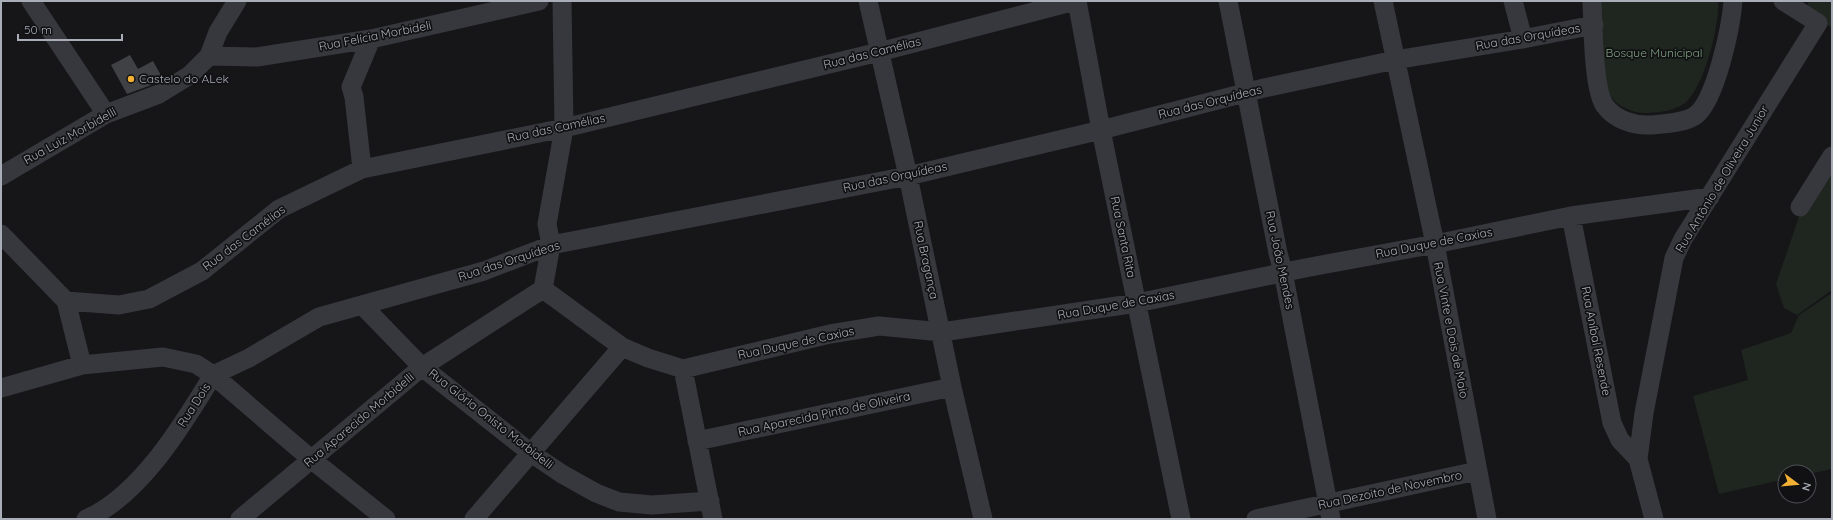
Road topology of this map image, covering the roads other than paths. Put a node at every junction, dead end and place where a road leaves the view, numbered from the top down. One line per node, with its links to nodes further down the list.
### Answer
1 (31, 1): 21 (street)
2 (237, 1): 18 (street, Rua Luiz Morbidelli)
3 (540, 1): 15 (street, Rua Felícia Morbideli)
4 (562, 1): 22 (street)
5 (868, 1): 17 (street, Rua Bragança)
6 (1076, 1): 17 (street, Rua das Camélias); 23 (street, Rua Santa Rita)
7 (1228, 1): 20 (street, Rua João Mendes)
8 (1383, 1): 19 (street, Rua Vinte e Dois de Maio)
9 (1513, 1): 16 (street)
10 (1592, 1): 13 (street)
11 (1734, 1): 13 (street)
12 (1783, 1): 14 (street, Rua Antônio de Oliveira Junior)
13 (1594, 25): 16 (street, Rua das Orquídeas)
14 (1825, 26): 28 (street, Rua Antônio de Oliveira Junior)
15 (371, 39): 18 (street, Rua Felícia Morbideli); 25 (street)
16 (1523, 39): 19 (street, Rua das Orquídeas)
17 (879, 52): 22 (street, Rua das Camélias); 27 (street, Rua Bragança)
18 (209, 56): 21 (street, Rua Luiz Morbidelli)
19 (1395, 60): 20 (street, Rua das Orquídeas); 32 (street, Rua Vinte e Dois de Maio)
20 (1246, 92): 23 (street, Rua das Orquídeas); 34 (street, Rua João Mendes)
21 (106, 114): 26 (street, Rua Luiz Morbidelli)
22 (564, 128): 25 (street, Rua das Camélias); 33 (street)
23 (1101, 130): 27 (street, Rua das Orquídeas); 37 (street, Rua Santa Rita)
24 (1832, 156): 29 (street)
25 (362, 169): 36 (street, Rua das Camélias)
26 (1, 176)
27 (908, 176): 33 (street, Rua das Orquídeas); 39 (street, Rua Bragança)
28 (1710, 197): 30 (street, Rua Duque de Caxias); 50 (street, Rua Antônio de Oliveira Junior)
29 (1800, 207)
30 (1571, 216): 32 (street, Rua Duque de Caxias); 50 (street, Rua Aníbal Resende)
31 (1, 234): 36 (street)
32 (1435, 244): 34 (street, Rua Duque de Caxias); 51 (street, Rua Vinte e Dois de Maio)
33 (551, 245): 35 (street); 38 (street, Rua das Orquídeas)
34 (1284, 272): 37 (street, Rua Duque de Caxias); 53 (street, Rua João Mendes)
35 (543, 289): 40 (street); 42 (street, Rua Aparecido Morbidelli)
36 (66, 301): 41 (street)
37 (1137, 303): 39 (street, Rua Duque de Caxias); 59 (street, Rua Santa Rita)
38 (362, 305): 42 (street, Rua Glória Onisto Morbidelli); 44 (street, Rua das Orquídeas)
39 (942, 332): 43 (street, Rua Duque de Caxias); 45 (street, Rua Bragança)
40 (622, 347): 43 (street); 48 (street)
41 (82, 365): 44 (street, Rua Dois); 46 (street, Rua Dois)
42 (422, 367): 48 (street, Rua Glória Onisto Morbidelli); 49 (street, Rua Aparecido Morbidelli)
43 (683, 369): 47 (street)
44 (213, 375): 49 (street); 54 (street, Rua Dois)
45 (952, 387): 47 (street, Rua Aparecida Pinto de Oliveira); 58 (street, Rua Bragança)
46 (1, 388)
47 (697, 441): 52 (street)
48 (531, 453): 52 (street, Rua Glória Onisto Morbidelli); 57 (street)
49 (311, 459): 55 (street, Rua Aparecido Morbidelli); 56 (street)
50 (1638, 459): 62 (street)
51 (1477, 471): 53 (street, Rua Dezoito de Novembro); 61 (street, Rua Vinte e Dois de Maio)
52 (711, 510)
53 (1330, 511): 60 (street, Rua Dezoito de Novembro)
54 (86, 519)
55 (240, 519)
56 (386, 519)
57 (474, 519)
58 (983, 519)
59 (1180, 519)
60 (1256, 519)
61 (1488, 519)
62 (1654, 519)

